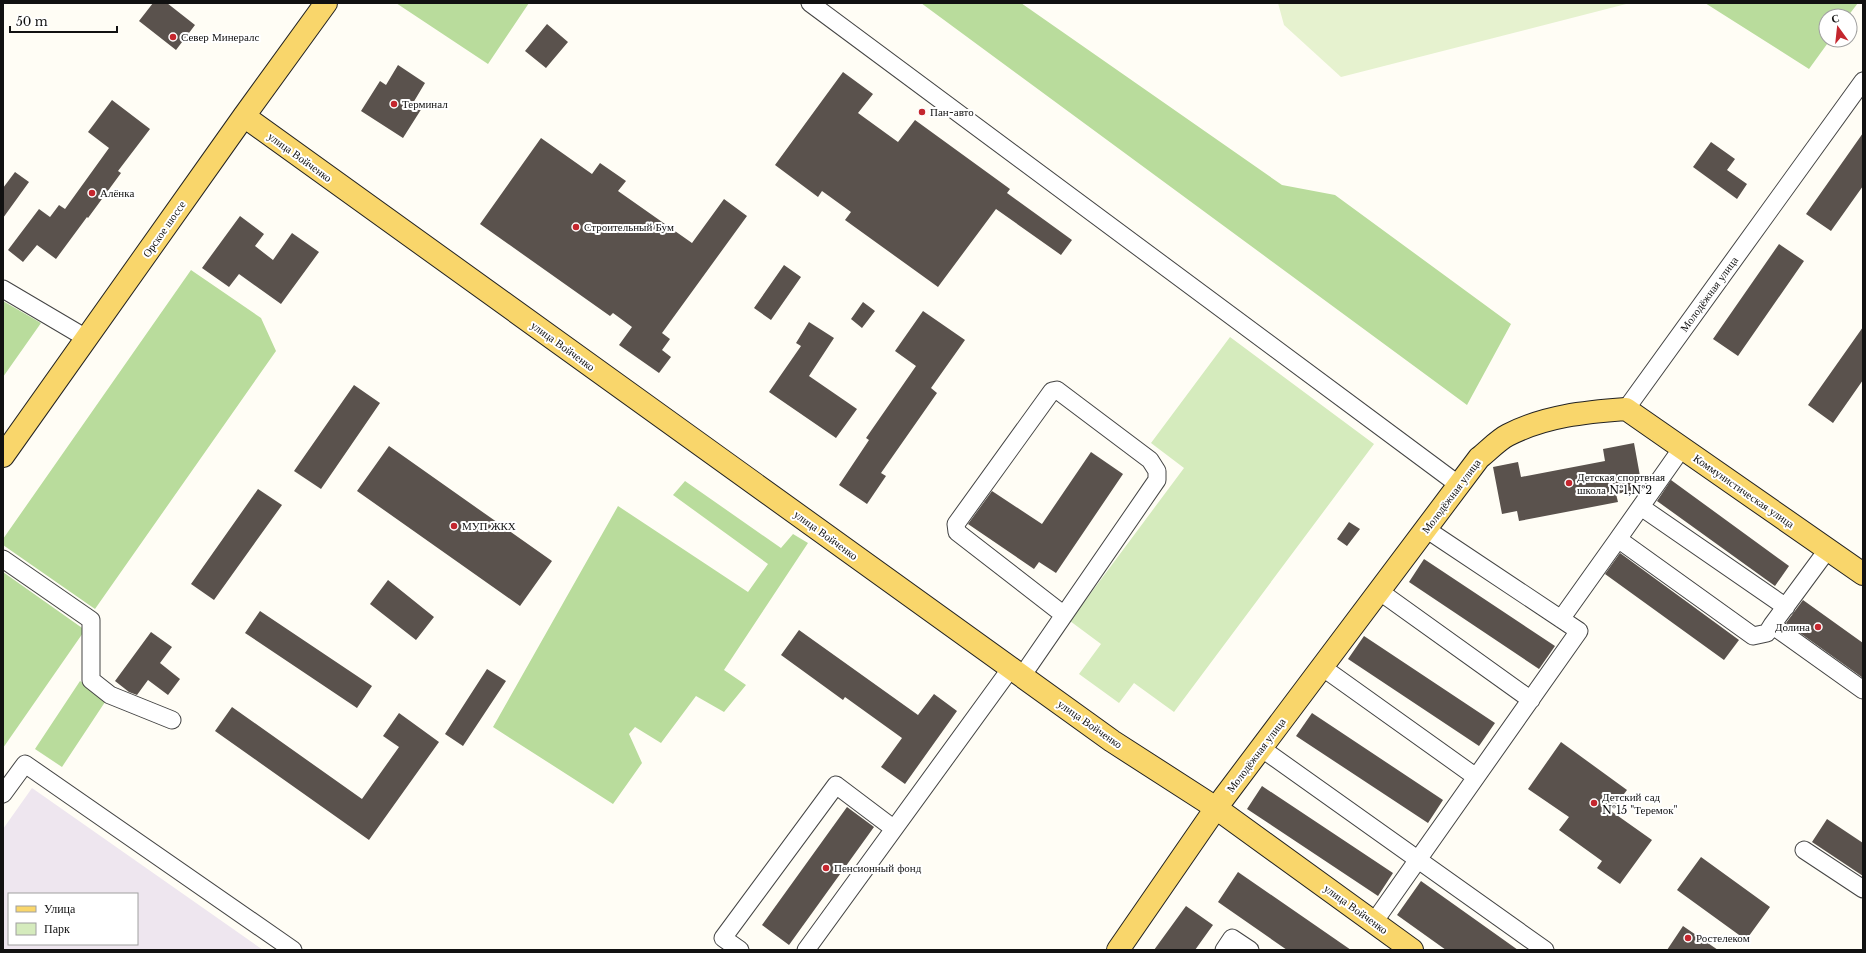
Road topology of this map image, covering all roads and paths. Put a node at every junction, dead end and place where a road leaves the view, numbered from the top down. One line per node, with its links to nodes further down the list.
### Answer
1 (326, 3): 4 (main road, Орское шоссе)
2 (810, 3): 10 (street)
3 (1863, 81): 7 (street, Молодёжная улица)
4 (244, 116): 6 (main road, Орское шоссе); 23 (main road, улица Войченко)
5 (3, 290): 6 (street)
6 (86, 338): 9 (main road, Орское шоссе)
7 (1626, 409): 8 (main road, Коммунистическая улица); 10 (main road, Молодёжная улица)
8 (1682, 448): 11 (street); 14 (main road, Коммунистическая улица)
9 (3, 456)
10 (1459, 485): 12 (main road, Молодёжная улица)
11 (1641, 507): 13 (street); 18 (street)
12 (1426, 529): 17 (main road, Молодёжная улица); 20 (street)
13 (1618, 539): 20 (street); 21 (street)
14 (1828, 549): 16 (main road, Коммунистическая улица); 18 (street)
15 (3, 559): 26 (street)
16 (1863, 574)
17 (1379, 591): 22 (main road, Молодёжная улица); 25 (street)
18 (1786, 607): 21 (street)
19 (1064, 615): 19 (street); 23 (street)
20 (1561, 619): 25 (street)
21 (1772, 625): 24 (street)
22 (1322, 667): 27 (main road, Молодёжная улица); 28 (street)
23 (1017, 672): 30 (main road, улица Войченко); 31 (street)
24 (1863, 690)
25 (1530, 700): 28 (street)
26 (172, 720)
27 (1261, 748): 30 (main road, Молодёжная улица); 33 (street)
28 (1476, 777): 33 (street)
29 (3, 794): 36 (street)
30 (1216, 808): 35 (main road, улица Войченко); 39 (main road, Молодёжная улица)
31 (893, 828): 37 (street); 38 (street)
32 (1804, 850): 34 (street)
33 (1418, 860): 35 (street); 43 (street)
34 (1863, 889)
35 (1374, 922): 42 (main road, улица Войченко)
36 (293, 950)
37 (740, 950)
38 (806, 950)
39 (1118, 950)
40 (1224, 950): 41 (street)
41 (1250, 950)
42 (1412, 950)
43 (1545, 950)

